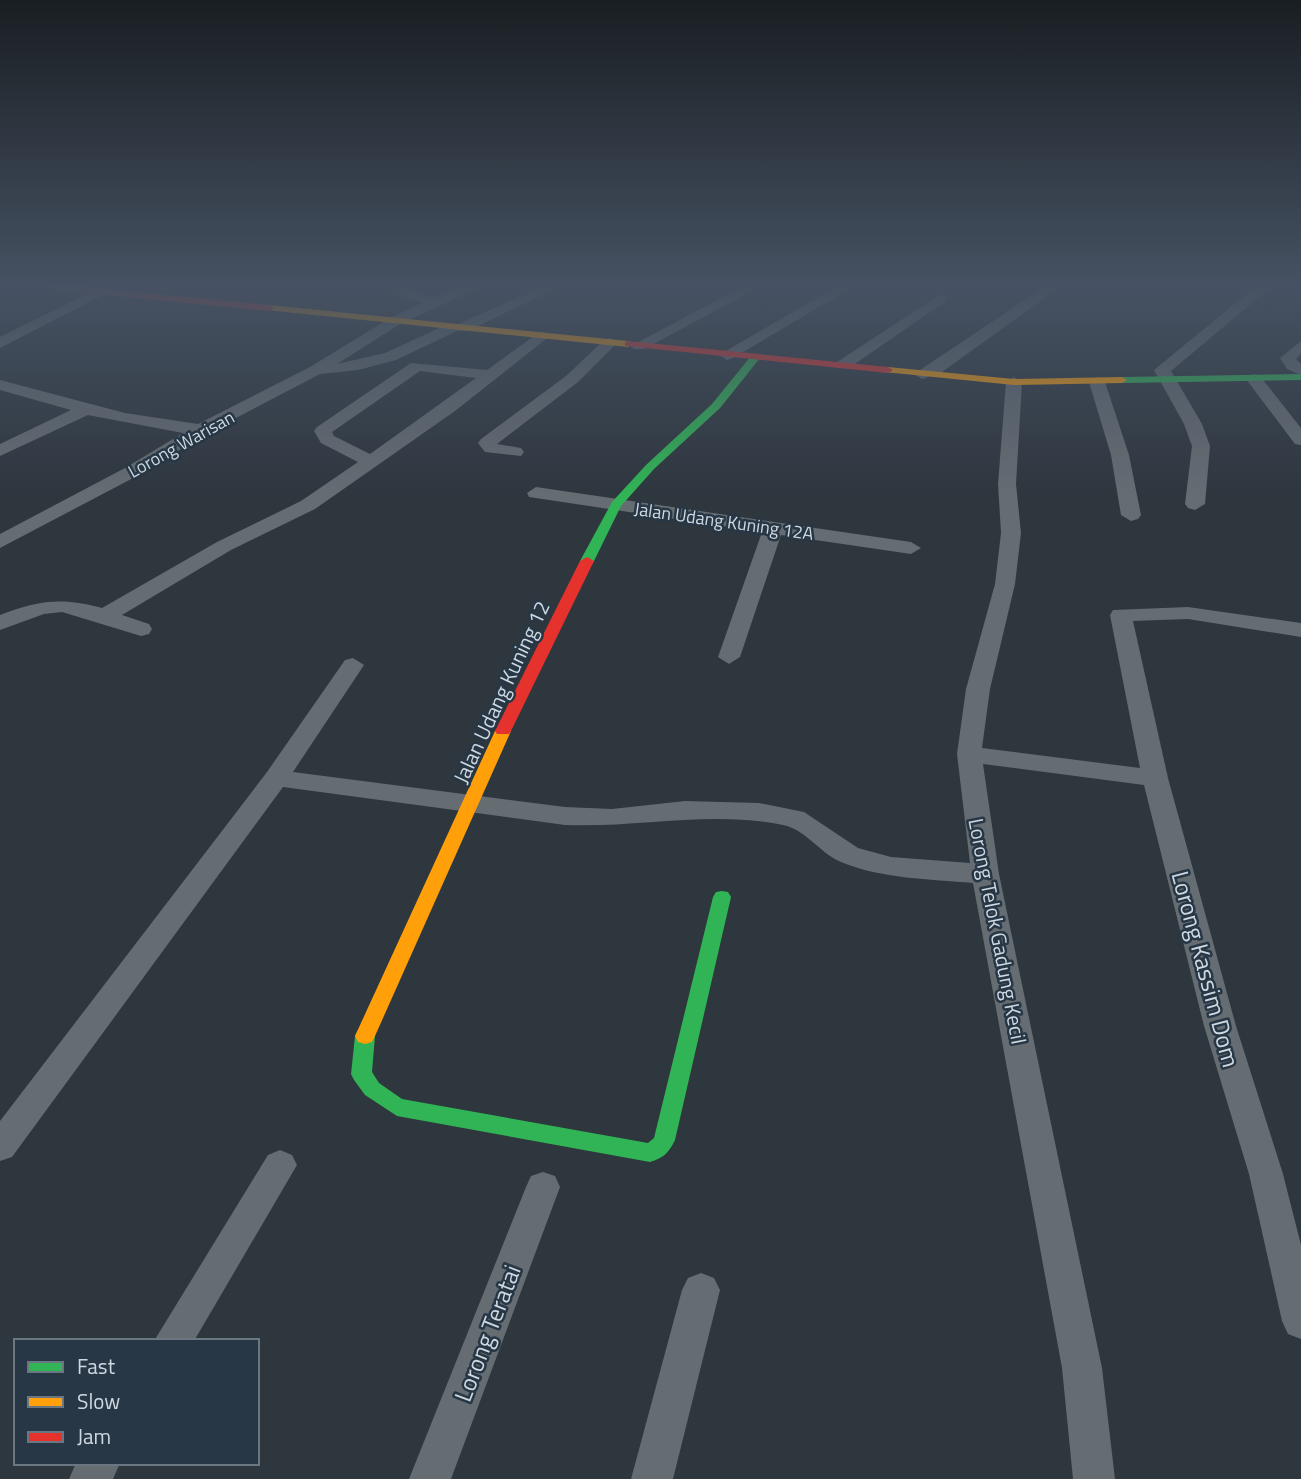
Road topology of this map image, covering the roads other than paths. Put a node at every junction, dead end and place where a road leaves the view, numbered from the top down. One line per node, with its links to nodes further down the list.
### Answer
1 (339, 356): 12 (street, Lorong Warisan)
2 (394, 356): 12 (street)
3 (515, 356): 15 (street)
4 (596, 356): 26 (street)
5 (737, 356): 10 (street)
6 (856, 356): 11 (street)
7 (955, 356): 14 (street)
8 (1177, 356): 17 (street)
9 (1289, 356): 13 (street)
10 (755, 358): 11 (street); 30 (street, Jalan Udang Kuning 12)
11 (843, 365): 14 (street)
12 (316, 370): 23 (street, Lorong Warisan)
13 (1301, 370)
14 (922, 374): 19 (street)
15 (490, 375): 27 (street); 27 (street)
16 (1301, 377): 18 (street)
17 (1168, 379): 18 (street); 20 (street); 29 (street)
18 (1254, 379): 24 (street)
19 (1014, 382): 20 (street); 41 (street, Lorong Telok Gadung Kecil)
20 (1097, 382): 31 (street)
21 (0, 385): 22 (street)
22 (87, 409): 23 (street); 25 (street)
23 (201, 429): 33 (street, Lorong Warisan)
24 (1301, 440)
25 (0, 451)
26 (515, 452)
27 (373, 462): 35 (street)
28 (536, 493): 30 (street, Jalan Udang Kuning 12A)
29 (1195, 504)
30 (617, 505): 32 (street, Jalan Udang Kuning 12A); 44 (street, Jalan Udang Kuning 12)
31 (1131, 515)
32 (773, 528): 34 (street, Jalan Udang Kuning 12A); 39 (street)
33 (0, 542)
34 (911, 548)
35 (105, 616): 36 (street); 37 (street)
36 (0, 623)
37 (141, 629)
38 (1301, 630): 43 (street, Lorong Kassim Dom)
39 (729, 657)
40 (353, 665): 42 (street)
41 (969, 754): 43 (street); 45 (street, Lorong Telok Gadung Kecil)
42 (276, 778): 44 (street); 47 (street)
43 (1155, 778): 51 (street, Lorong Kassim Dom)
44 (473, 802): 45 (street); 46 (street, Jalan Udang Kuning 12)
45 (985, 874): 55 (street, Lorong Telok Gadung Kecil)
46 (722, 897)
47 (0, 1147)
48 (279, 1165): 52 (street)
49 (543, 1187): 53 (street, Lorong Teratai)
50 (701, 1290): 54 (street)
51 (1301, 1321)
52 (174, 1339)
53 (430, 1479)
54 (652, 1479)
55 (1094, 1479)

